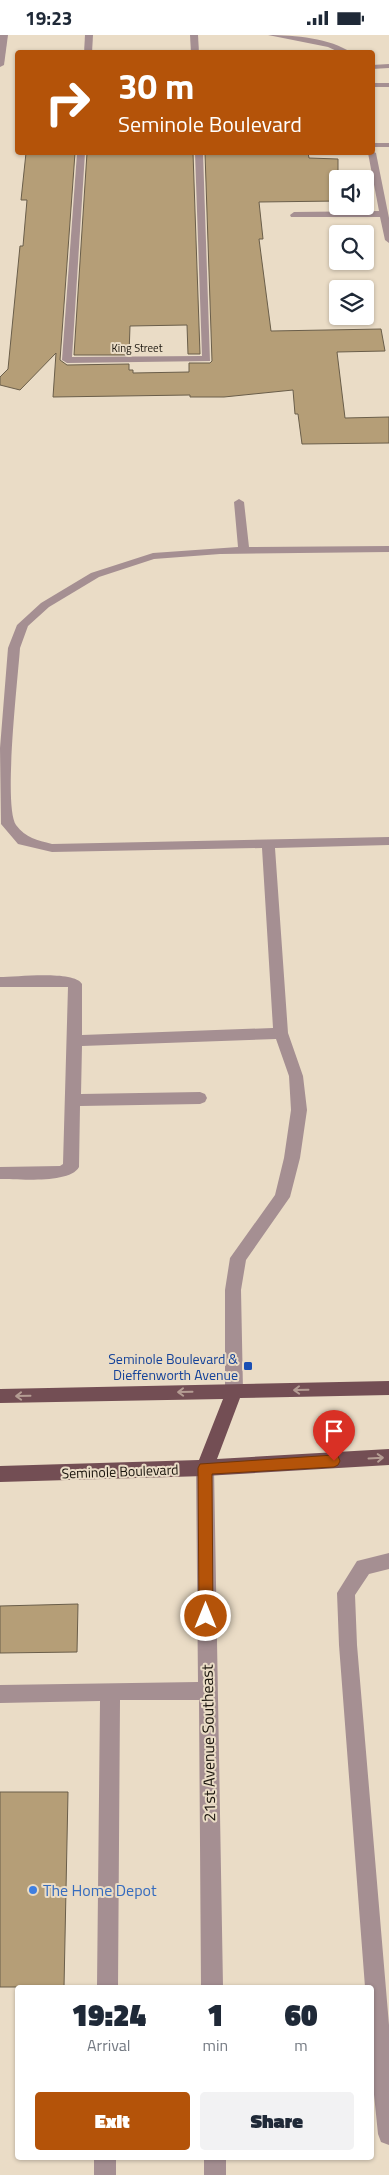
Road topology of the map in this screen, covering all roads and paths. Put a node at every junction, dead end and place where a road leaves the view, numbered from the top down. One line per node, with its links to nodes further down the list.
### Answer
1 (4, 35): 8 (street)
2 (89, 35): 5 (street)
3 (194, 35): 6 (street)
4 (272, 35): 7 (street)
5 (88, 50)
6 (195, 50)
7 (342, 50)
8 (0, 65)
9 (389, 66): 10 (street)
10 (375, 67)
11 (375, 85): 12 (street)
12 (389, 85)
13 (375, 145): 14 (street)
14 (389, 145)
15 (82, 155): 16 (street, King Street)
16 (199, 155)
17 (373, 155): 18 (street)
18 (384, 214): 19 (street); 20 (street)
19 (294, 215)
20 (389, 238)
21 (239, 502): 23 (street)
22 (389, 549): 23 (street)
23 (244, 551): 25 (street)
24 (389, 841): 25 (street)
25 (268, 843): 27 (street)
26 (0, 982): 28 (street)
27 (281, 1033): 28 (street); 33 (street)
28 (75, 1041): 30 (street)
29 (200, 1098): 30 (street)
30 (73, 1100): 31 (street)
31 (0, 1173)
32 (389, 1388): 33 (main road, one-way to 33)
33 (234, 1391): 34 (main road, one-way to 34); 36 (main road)
34 (0, 1396)
35 (389, 1457): 36 (main road, Seminole Boulevard, one-way to 35)
36 (205, 1468): 37 (main road, Seminole Boulevard); 40 (street, 21st Avenue Southeast)
37 (0, 1474)
38 (389, 1561): 44 (street)
39 (110, 1691): 40 (street); 41 (street); 42 (street)
40 (207, 1691): 43 (street, 21st Avenue Southeast)
41 (0, 1693)
42 (107, 1985)
43 (212, 1985)
44 (389, 2134)
45 (105, 2160): 47 (street)
46 (215, 2160): 48 (street)
47 (105, 2175)
48 (215, 2175)

